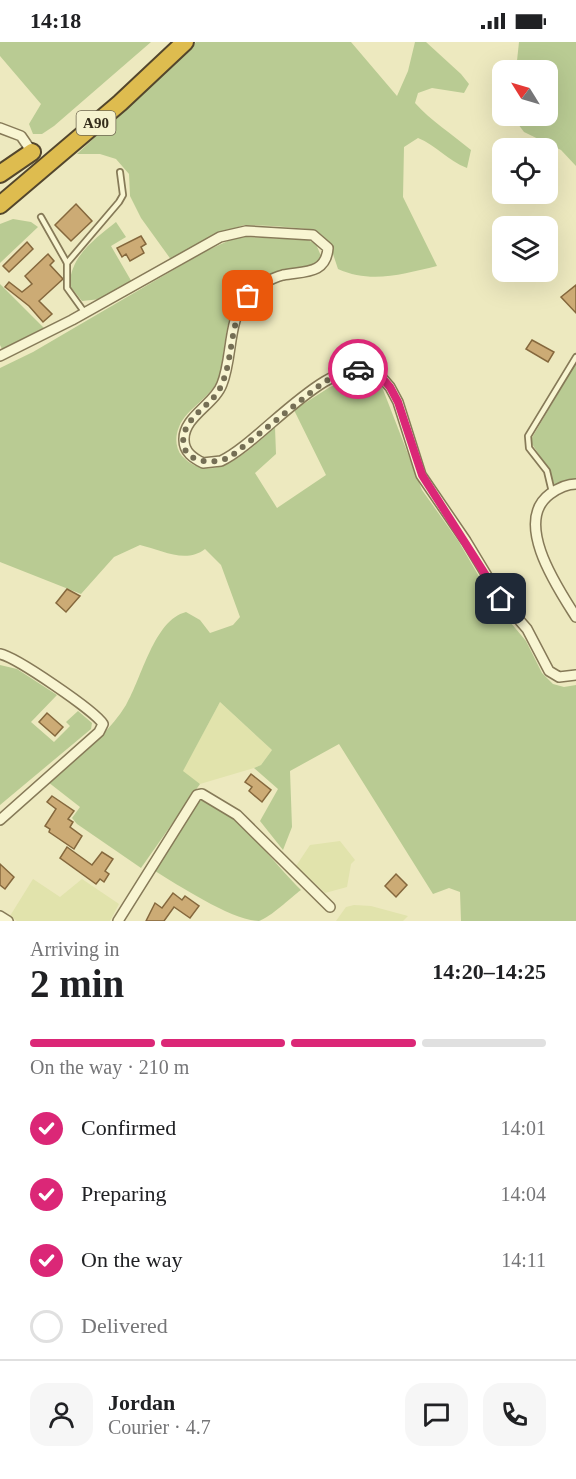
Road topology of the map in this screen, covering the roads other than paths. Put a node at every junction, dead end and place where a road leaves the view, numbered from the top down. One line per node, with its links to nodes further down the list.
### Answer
1 (185, 42): 6 (highway, Α90)
2 (0, 128): 3 (street)
3 (32, 152): 5 (highway)
4 (120, 172): 8 (lane)
5 (0, 174)
6 (1, 205)
7 (41, 217): 8 (lane)
8 (67, 263): 9 (lane)
9 (85, 313): 10 (street); 16 (street)
10 (0, 356)
11 (576, 357): 13 (lane)
12 (576, 484): 13 (street)
13 (552, 492): 14 (street)
14 (576, 617)
15 (0, 654): 17 (street)
16 (576, 675)
17 (0, 820)
18 (330, 907): 21 (street)
19 (0, 916): 20 (street)
20 (8, 921)
21 (118, 921)

